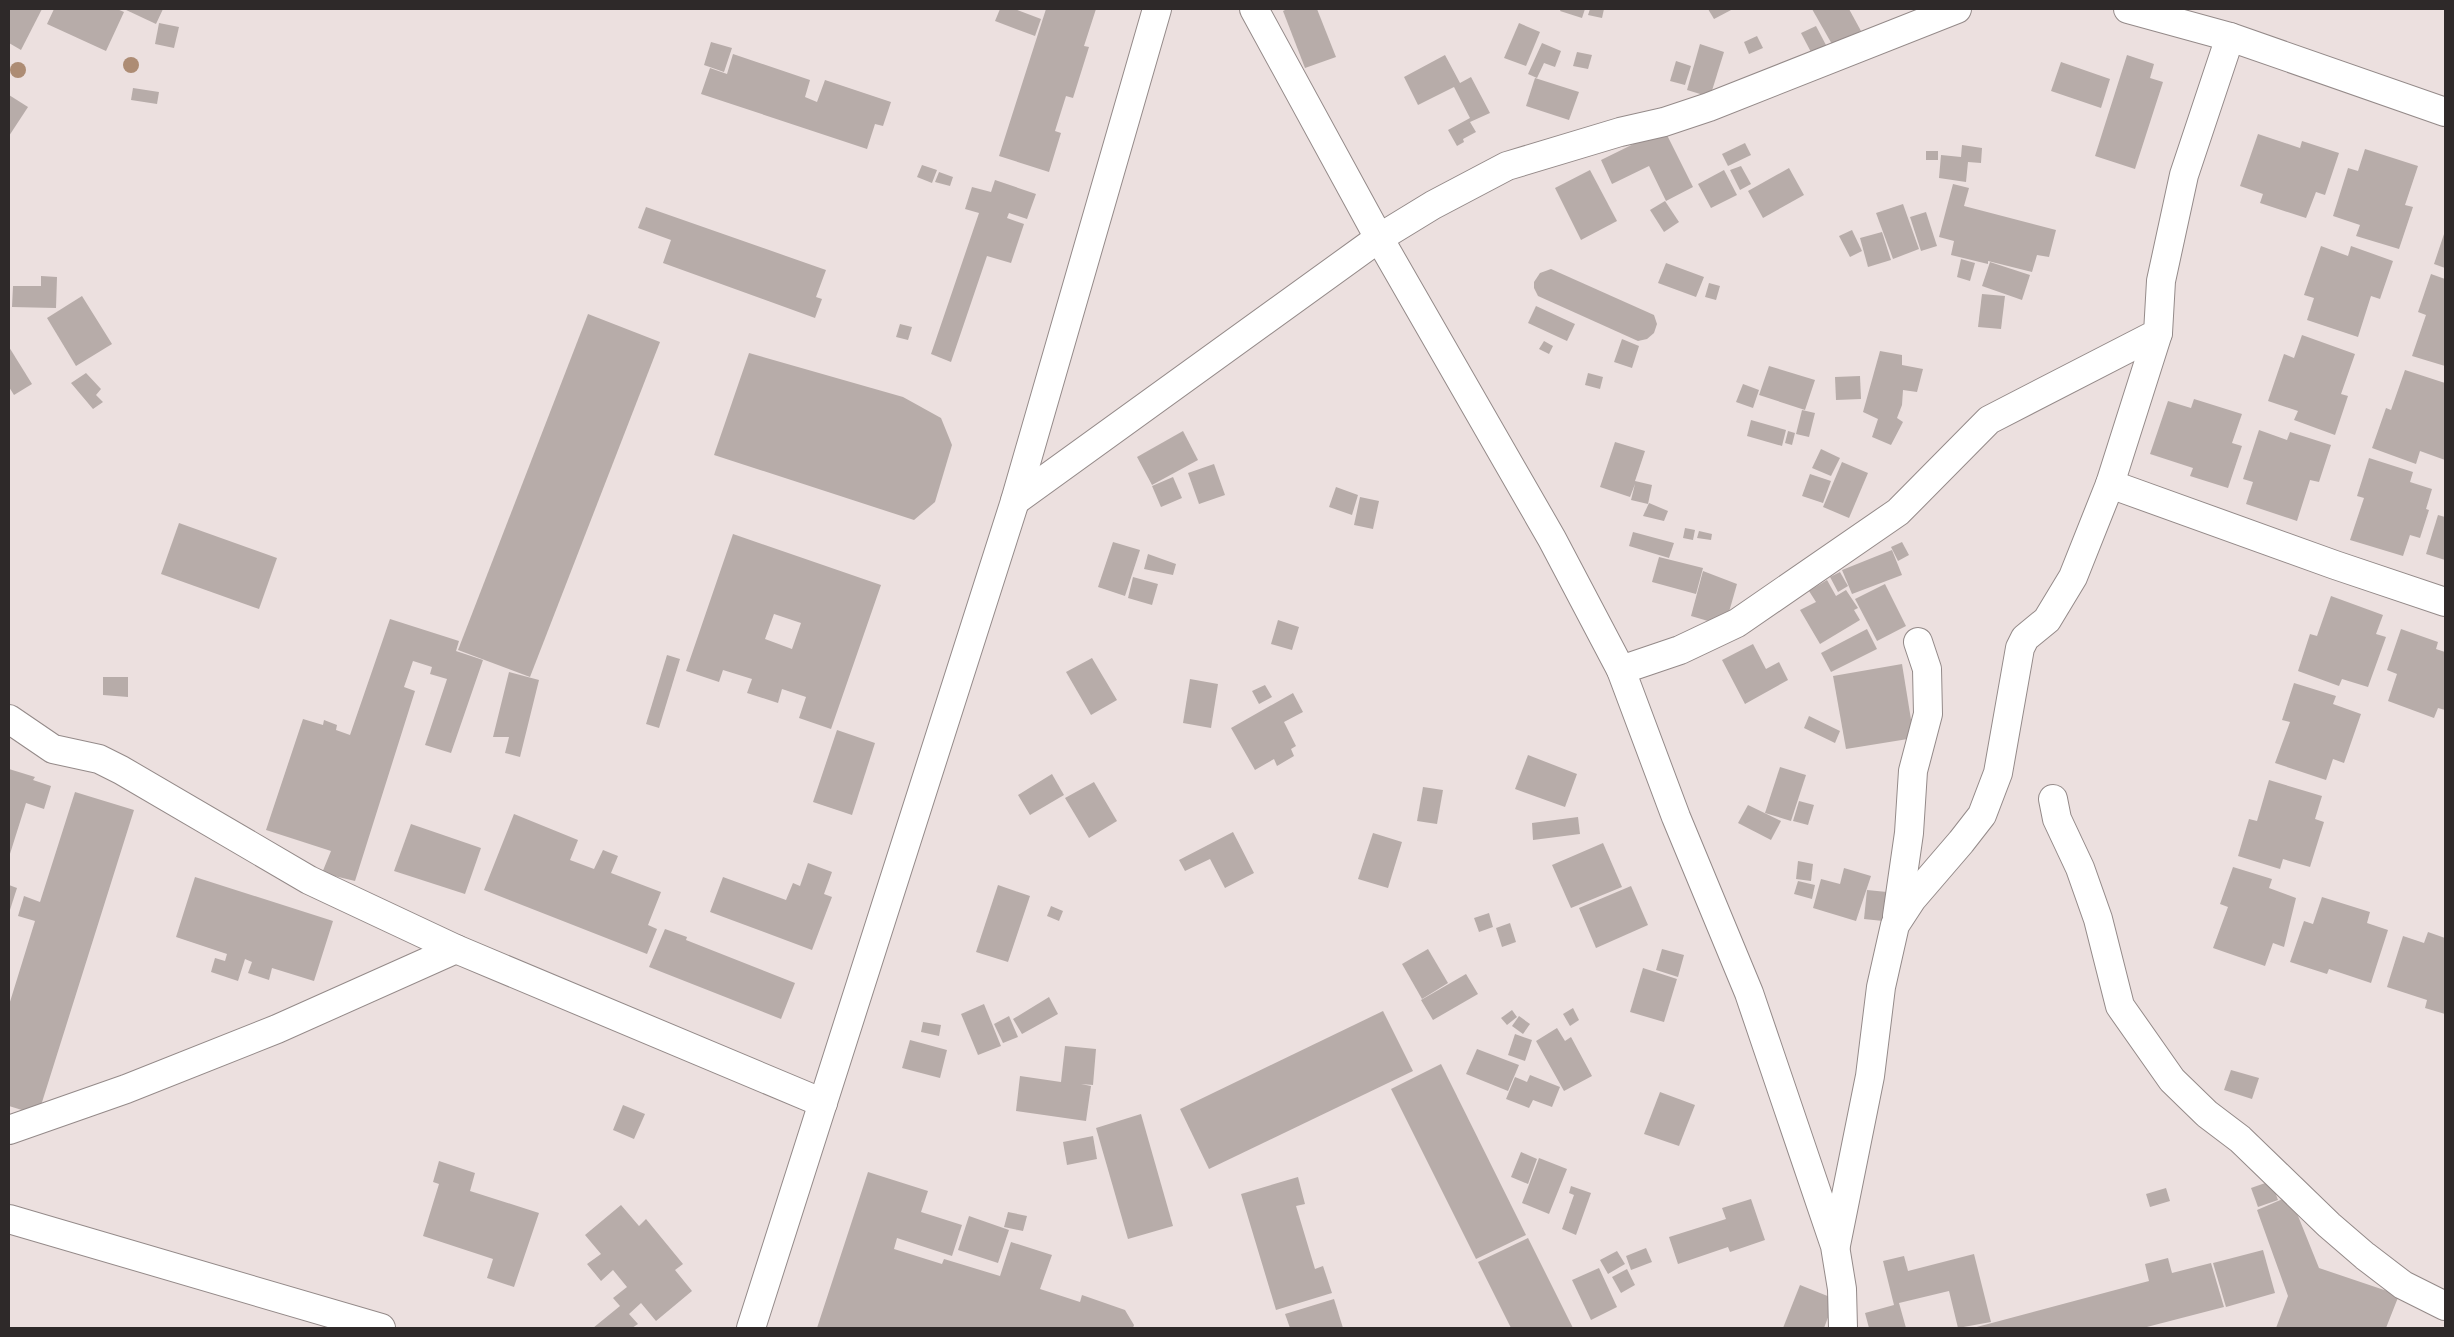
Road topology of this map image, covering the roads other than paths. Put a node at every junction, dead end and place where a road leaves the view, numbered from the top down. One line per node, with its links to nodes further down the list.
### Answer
1 (1157, 9): 10 (street)
2 (1254, 9): 7 (street)
3 (1957, 9): 7 (street)
4 (2128, 9): 5 (street)
5 (2230, 37): 6 (street); 8 (street)
6 (2445, 112)
7 (1379, 238): 10 (street); 13 (street)
8 (2158, 333): 9 (street); 13 (street)
9 (2110, 484): 11 (street); 16 (street)
10 (1015, 501): 18 (street)
11 (2445, 602)
12 (1918, 642): 16 (street)
13 (1621, 670): 21 (street)
14 (9, 719): 17 (street)
15 (2053, 799): 22 (street)
16 (1896, 925): 21 (street)
17 (456, 949): 18 (street); 19 (street)
18 (823, 1103): 24 (street)
19 (9, 1130)
20 (9, 1220): 23 (street)
21 (1836, 1246): 25 (street)
22 (2445, 1306)
23 (381, 1328)
24 (751, 1328)
25 (1843, 1328)

